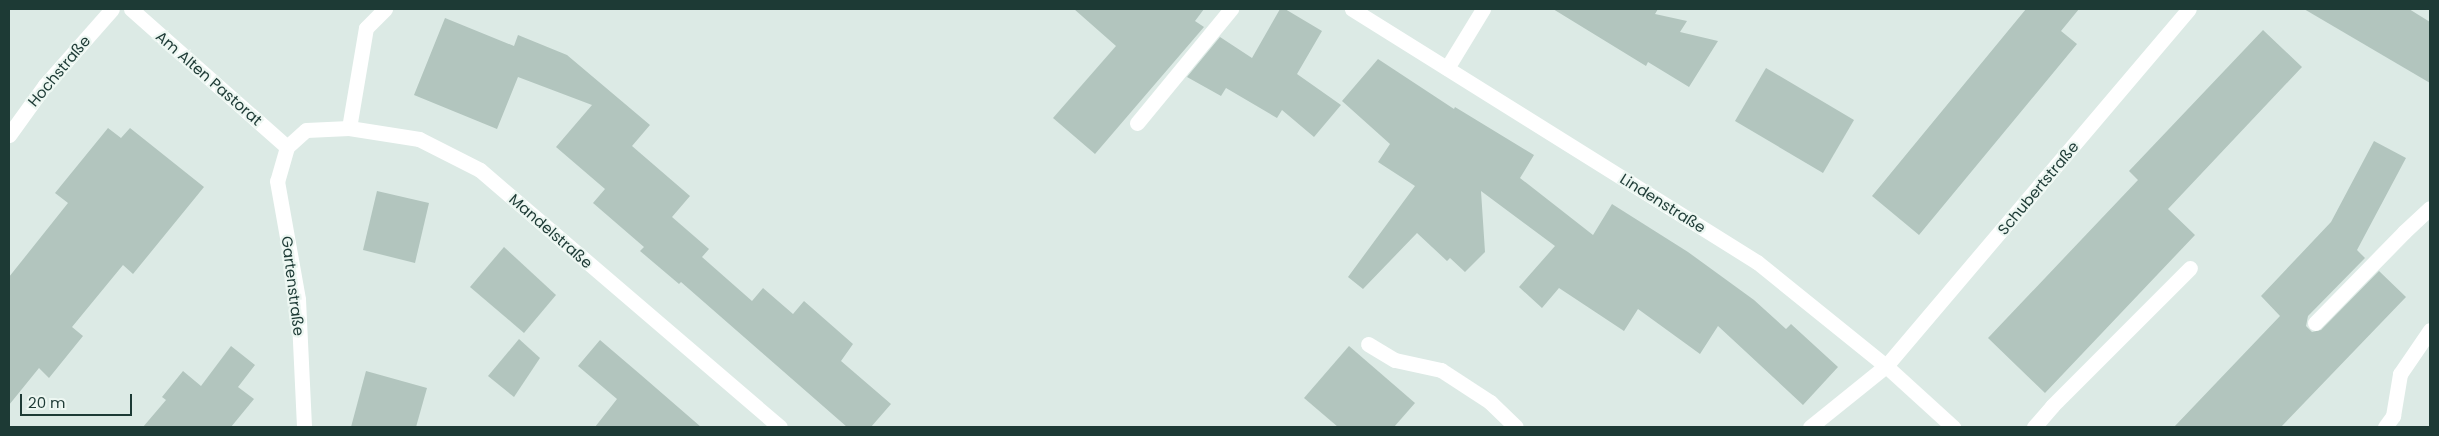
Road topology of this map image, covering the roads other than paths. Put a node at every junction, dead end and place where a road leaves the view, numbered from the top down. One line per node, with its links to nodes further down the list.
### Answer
1 (112, 9): 11 (street, Hochstraße)
2 (131, 9): 12 (street, Am Alten Pastorat)
3 (385, 9): 10 (street)
4 (1231, 9): 9 (street)
5 (1352, 9): 8 (street, Lindenstraße)
6 (1483, 9): 8 (street)
7 (2189, 9): 18 (street, Schubertstraße)
8 (1447, 68): 18 (street, Lindenstraße)
9 (1137, 123)
10 (349, 128): 12 (street, Mandelstraße); 20 (street, Mandelstraße)
11 (9, 135)
12 (287, 147): 19 (street, Gartenstraße)
13 (2430, 208): 15 (street)
14 (2190, 268): 24 (street)
15 (2315, 323)
16 (2430, 330): 25 (street)
17 (1368, 344): 21 (street)
18 (1886, 366): 22 (street, Schubertstraße); 23 (street, Lindenstraße)
19 (304, 427)
20 (780, 427)
21 (1516, 427)
22 (1810, 427)
23 (1953, 427)
24 (2034, 427)
25 (2385, 427)

